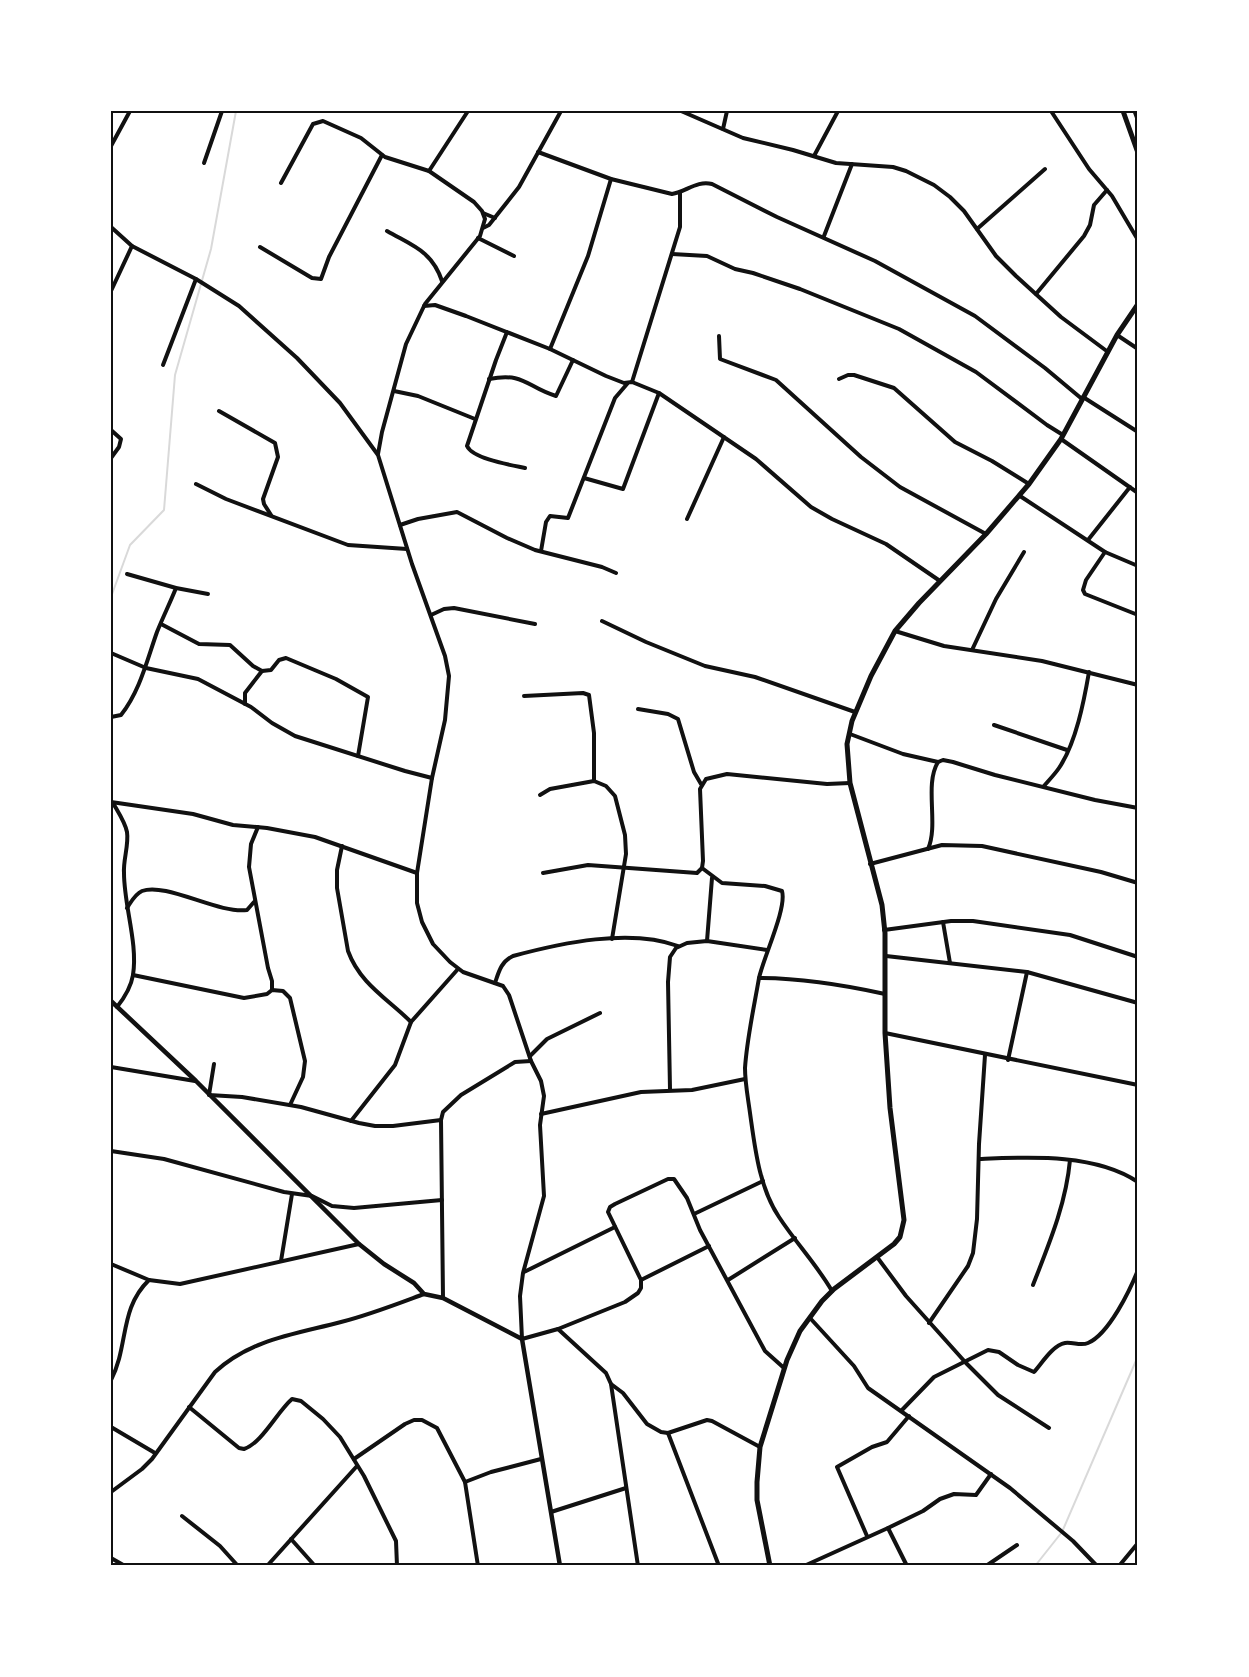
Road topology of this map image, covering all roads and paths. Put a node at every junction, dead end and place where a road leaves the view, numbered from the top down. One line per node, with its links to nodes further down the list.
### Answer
1 (130, 111): 14 (street)
2 (222, 111): 19 (street)
3 (466, 111): 22 (street)
4 (561, 111): 15 (street)
5 (681, 111): 11 (street)
6 (726, 111): 13 (street)
7 (838, 111): 18 (street)
8 (1051, 111): 25 (street)
9 (1123, 111): 16 (main road)
10 (1135, 111): 12 (main road)
11 (688, 112): 13 (street)
12 (1138, 119)
13 (723, 129): 18 (street)
14 (111, 146)
15 (538, 152): 23 (street); 28 (street)
16 (1138, 153)
17 (382, 155): 22 (street); 24 (street); 37 (street)
18 (814, 156): 20 (street)
19 (204, 163)
20 (852, 164): 31 (street); 33 (street)
21 (1045, 169): 31 (street)
22 (429, 171): 27 (street)
23 (611, 179): 26 (street); 51 (street)
24 (281, 183)
25 (1107, 190): 35 (street); 43 (street)
26 (680, 192): 33 (street); 38 (street)
27 (483, 213): 28 (street); 30 (street)
28 (495, 218): 30 (street)
29 (111, 227): 36 (street)
30 (483, 228): 34 (street)
31 (976, 229): 43 (street)
32 (387, 231): 41 (street)
33 (824, 236): 61 (street)
34 (478, 238): 39 (street); 41 (street)
35 (1138, 240)
36 (132, 246): 40 (street); 42 (street)
37 (260, 247)
38 (672, 254): 58 (street); 67 (street)
39 (514, 256)
40 (196, 279): 55 (street); 68 (street)
41 (442, 282): 44 (street)
42 (111, 291)
43 (1036, 294): 53 (street)
44 (430, 298): 45 (street); 47 (street)
45 (435, 305): 47 (street); 48 (street)
46 (1138, 305): 49 (main road)
47 (424, 306): 59 (street)
48 (507, 332): 51 (street); 56 (street)
49 (1117, 335): 52 (street); 53 (main road)
50 (719, 336): 80 (street)
51 (550, 348): 54 (street)
52 (1138, 349)
53 (1108, 352): 61 (main road)
54 (573, 360): 56 (street); 58 (street)
55 (163, 365)
56 (489, 379): 63 (street)
57 (839, 379): 73 (street)
58 (630, 383): 60 (street); 71 (street)
59 (394, 390): 63 (street); 68 (street)
60 (659, 393): 66 (street); 71 (street)
61 (1083, 398): 65 (street); 67 (main road)
62 (219, 411): 77 (street)
63 (475, 419): 70 (street)
64 (111, 430): 69 (street)
65 (1138, 432)
66 (724, 437): 78 (street); 89 (street)
67 (1062, 437): 73 (main road); 74 (street)
68 (378, 455): 79 (street)
69 (111, 458)
70 (525, 468)
71 (584, 478): 83 (street)
72 (196, 484): 77 (street)
73 (1029, 484): 76 (main road)
74 (1130, 487): 75 (street); 81 (street)
75 (1138, 493)
76 (1020, 496): 80 (main road); 81 (street)
77 (272, 516): 82 (street)
78 (687, 519)
79 (400, 525): 82 (street); 83 (street)
80 (986, 534): 89 (main road)
81 (1088, 540): 85 (street)
82 (407, 549): 92 (street)
83 (541, 551): 87 (street)
84 (1024, 552): 98 (street)
85 (1105, 552): 86 (street); 93 (street)
86 (1138, 566)
87 (616, 573)
88 (127, 574): 90 (street)
89 (940, 581): 97 (main road)
90 (176, 588): 91 (street); 95 (street)
91 (208, 594)
92 (431, 615): 96 (street); 114 (street)
93 (1138, 615)
94 (602, 621): 107 (street)
95 (161, 624): 100 (street); 101 (street)
96 (536, 624)
97 (895, 631): 98 (street); 107 (main road)
98 (972, 650): 102 (street)
99 (111, 653): 100 (street)
100 (146, 668): 105 (street); 108 (street)
101 (262, 671): 105 (street); 112 (street)
102 (1089, 672): 103 (street); 111 (street)
103 (1138, 685)
104 (524, 696): 115 (street)
105 (245, 704): 112 (street)
106 (638, 709): 117 (street)
107 (855, 712): 110 (main road)
108 (111, 717)
109 (994, 725): 111 (street)
110 (849, 734): 113 (street); 116 (main road)
111 (1067, 750): 118 (street)
112 (358, 756): 114 (street)
113 (938, 762): 118 (street); 124 (street)
114 (432, 778): 128 (street)
115 (594, 782): 119 (street); 126 (street)
116 (850, 783): 117 (street); 125 (main road)
117 (701, 785): 127 (street)
118 (1044, 786): 121 (street)
119 (540, 795)
120 (112, 802): 122 (street); 133 (street)
121 (1138, 808)
122 (258, 827): 123 (street); 132 (street)
123 (342, 846): 128 (street); 154 (street)
124 (928, 850): 125 (street); 131 (street)
125 (870, 864): 135 (main road)
126 (625, 868): 127 (street); 129 (street); 136 (street)
127 (702, 868): 130 (street)
128 (417, 873): 143 (street)
129 (543, 873)
130 (712, 878): 137 (street); 139 (street)
131 (1138, 883)
132 (255, 901): 133 (street); 148 (street)
133 (126, 909): 145 (street)
134 (943, 922): 135 (street); 141 (street); 142 (street)
135 (884, 930): 140 (main road)
136 (612, 939): 138 (street); 147 (street)
137 (707, 941): 138 (street); 139 (street)
138 (678, 946): 164 (street)
139 (767, 950): 146 (street)
140 (886, 956): 142 (street); 149 (main road)
141 (1138, 957)
142 (950, 963): 144 (street)
143 (458, 969): 147 (street); 154 (street)
144 (1027, 972): 151 (street); 158 (street)
145 (133, 975): 148 (street); 152 (street)
146 (759, 978): 149 (street); 161 (street)
147 (495, 983): 157 (street)
148 (272, 990): 166 (street)
149 (885, 994): 155 (main road)
150 (111, 1001): 152 (street)
151 (1138, 1003)
152 (117, 1007): 162 (street)
153 (600, 1013): 157 (street)
154 (411, 1022): 169 (street)
155 (885, 1033): 156 (street); 183 (main road)
156 (985, 1054): 158 (street); 171 (street)
157 (531, 1058): 167 (street); 168 (street)
158 (1008, 1060): 163 (street)
159 (214, 1064): 165 (street)
160 (111, 1067): 162 (street)
161 (745, 1079): 164 (street); 173 (street)
162 (196, 1081): 165 (street)
163 (1138, 1085)
164 (669, 1089): 167 (street)
165 (209, 1095): 166 (street); 176 (street)
166 (290, 1105): 169 (street)
167 (541, 1114): 187 (street)
168 (441, 1120): 169 (street); 177 (street)
169 (351, 1121)
170 (111, 1151): 175 (street)
171 (979, 1159): 172 (street); 196 (street)
172 (1070, 1160): 174 (street); 191 (street)
173 (763, 1181): 178 (street); 180 (street)
174 (1138, 1182)
175 (292, 1194): 176 (street); 184 (street)
176 (312, 1196): 177 (street); 181 (street)
177 (442, 1200): 194 (street)
178 (694, 1214): 179 (street); 182 (street)
179 (615, 1227): 187 (street); 189 (street)
180 (795, 1238): 190 (street); 192 (street)
181 (359, 1244): 184 (street); 193 (street)
182 (709, 1246): 189 (street); 190 (street)
183 (877, 1257): 192 (main road); 196 (street)
184 (281, 1261): 188 (street)
185 (111, 1264): 188 (street)
186 (1138, 1270): 199 (street)
187 (523, 1273): 198 (street)
188 (149, 1280): 201 (street)
189 (640, 1280): 197 (street)
190 (728, 1280): 200 (street)
191 (1033, 1285)
192 (832, 1291): 195 (main road)
193 (424, 1294): 194 (street); 203 (street)
194 (443, 1298): 198 (street)
195 (810, 1318): 200 (main road); 204 (street)
196 (929, 1323): 199 (street)
197 (558, 1329): 198 (street); 202 (street)
198 (522, 1339): 211 (street)
199 (966, 1363): 204 (street); 207 (street)
200 (784, 1368): 209 (main road)
201 (111, 1380)
202 (611, 1384): 208 (street); 216 (street)
203 (189, 1407): 210 (street); 212 (street)
204 (902, 1410): 205 (street)
205 (909, 1416): 214 (street); 221 (street)
206 (111, 1427): 210 (street)
207 (1049, 1428)
208 (668, 1433): 209 (street); 235 (street)
209 (760, 1447): 236 (main road)
210 (155, 1454): 217 (street)
211 (541, 1459): 215 (street); 218 (street)
212 (354, 1460): 213 (street); 215 (street)
213 (357, 1466): 222 (street); 231 (street)
214 (992, 1474): 220 (street); 226 (street)
215 (465, 1482): 232 (street)
216 (626, 1488): 218 (street); 234 (street)
217 (111, 1491)
218 (551, 1512): 233 (street)
219 (182, 1516): 228 (street)
220 (888, 1528): 221 (street); 238 (street)
221 (867, 1536): 237 (street)
222 (291, 1539): 229 (street); 230 (street)
223 (1138, 1543): 241 (street)
224 (1017, 1545): 239 (street)
225 (111, 1558): 227 (street)
226 (1091, 1564): 240 (street)
227 (125, 1566)
228 (238, 1566)
229 (267, 1566)
230 (315, 1566)
231 (397, 1566)
232 (478, 1566)
233 (560, 1566)
234 (638, 1566)
235 (719, 1566)
236 (770, 1566)
237 (804, 1566)
238 (907, 1566)
239 (986, 1566)
240 (1097, 1566)
241 (1119, 1566)

